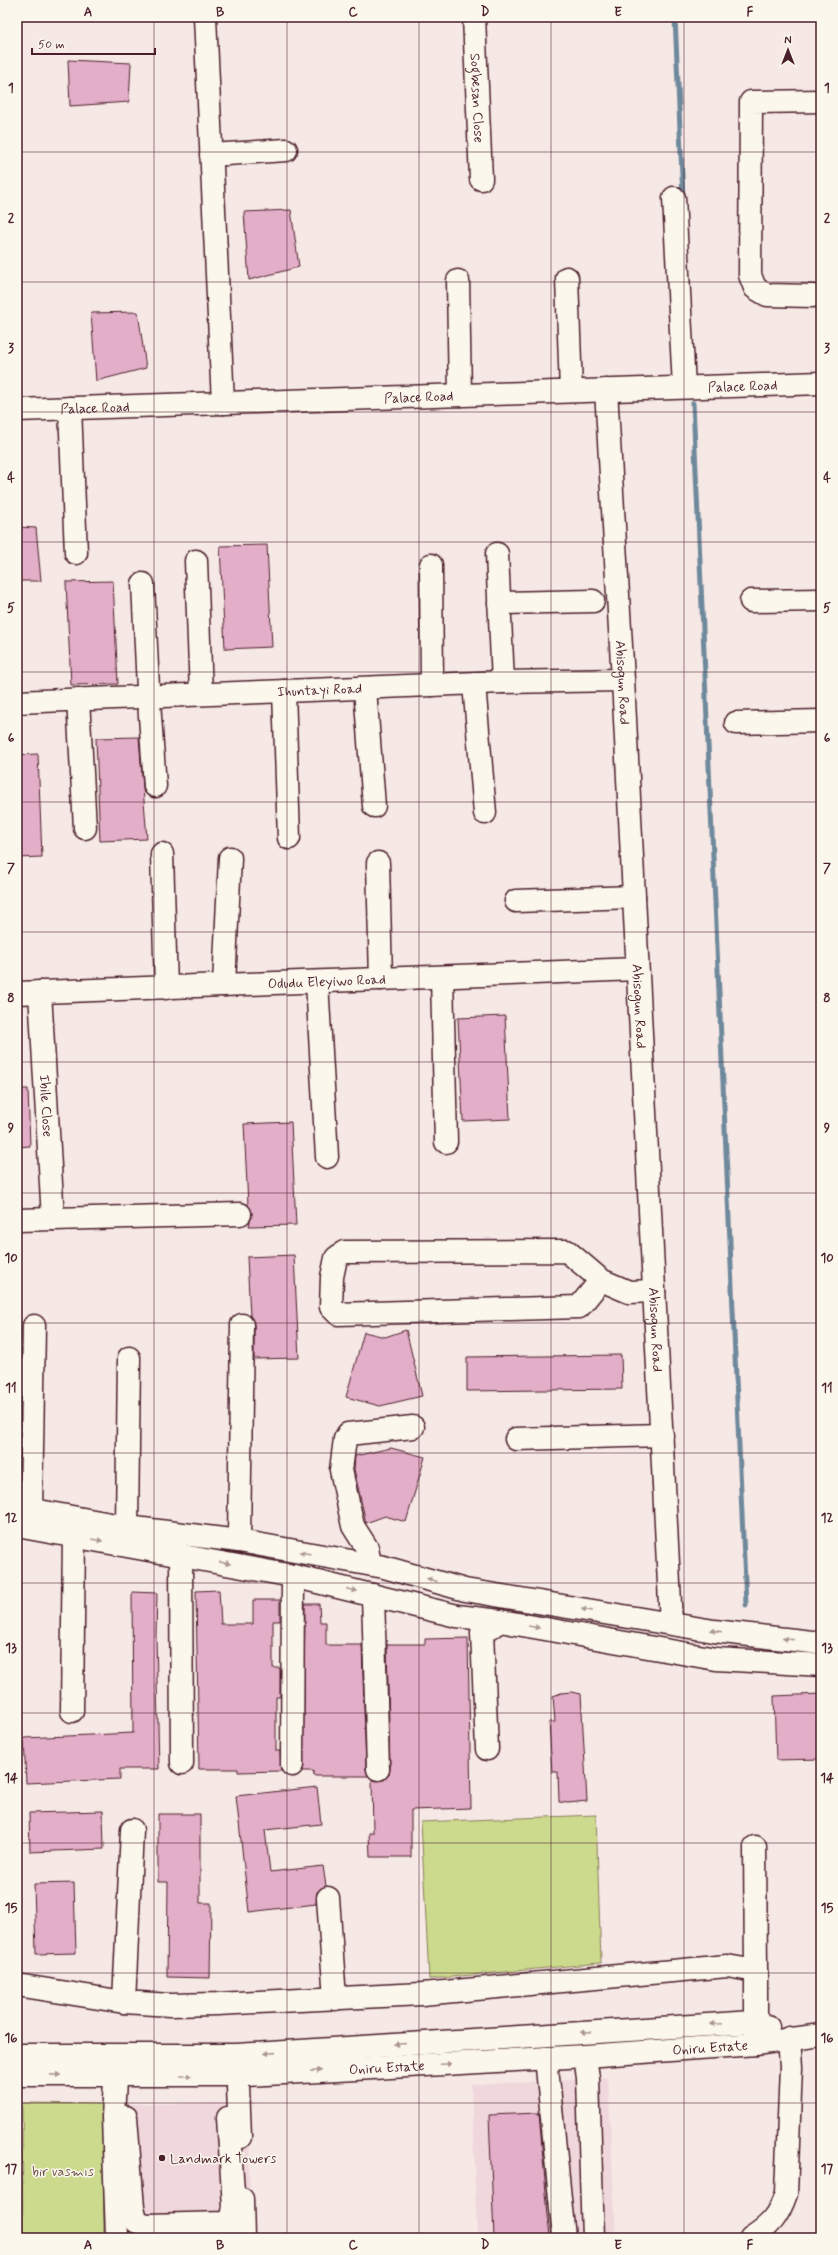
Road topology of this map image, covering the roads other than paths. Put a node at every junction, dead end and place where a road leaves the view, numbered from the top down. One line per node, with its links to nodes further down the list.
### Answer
1 (205, 17): 5 (street)
2 (474, 17): 6 (street, Sogbesan Close)
3 (821, 101): 10 (street)
4 (286, 150): 5 (street)
5 (211, 155): 16 (street)
6 (481, 179)
7 (674, 198): 12 (street)
8 (566, 278): 14 (street)
9 (458, 282): 15 (street)
10 (818, 295)
11 (821, 383): 12 (street, Palace Road)
12 (684, 387): 13 (street, Palace Road)
13 (606, 390): 14 (street, Palace Road); 28 (street, Abisogun Road)
14 (571, 391): 15 (street, Palace Road)
15 (460, 395): 16 (street, Palace Road)
16 (223, 403): 17 (street, Palace Road)
17 (70, 408): 18 (street, Palace Road); 19 (street)
18 (17, 410)
19 (76, 553)
20 (497, 554): 27 (street)
21 (196, 561): 34 (street)
22 (431, 565): 31 (street)
23 (143, 584): 35 (street)
24 (821, 600): 26 (street)
25 (593, 601): 27 (street)
26 (752, 601)
27 (499, 603): 29 (street)
28 (623, 680): 29 (street, Ihuntayi Road); 48 (street, Abisogun Road)
29 (503, 682): 30 (street, Ihuntayi Road)
30 (474, 684): 31 (street, Ihuntayi Road); 42 (street)
31 (432, 685): 32 (street, Ihuntayi Road)
32 (365, 689): 33 (street, Ihuntayi Road); 41 (street)
33 (284, 691): 34 (street, Ihuntayi Road); 44 (street)
34 (201, 694): 35 (street, Ihuntayi Road)
35 (148, 696): 36 (street, Ihuntayi Road); 40 (street)
36 (78, 699): 37 (street, Ihuntayi Road); 43 (street)
37 (17, 702)
38 (821, 721): 39 (street)
39 (736, 723)
40 (155, 786)
41 (374, 806)
42 (484, 813)
43 (84, 828)
44 (289, 838)
45 (162, 854): 55 (street)
46 (230, 858): 54 (street)
47 (378, 863): 52 (street)
48 (634, 897): 49 (street); 50 (street, Abisogun Road)
49 (516, 901)
50 (637, 969): 51 (street, Odudu Eleyiwo Road); 64 (street, Abisogun Road)
51 (442, 977): 52 (street, Odudu Eleyiwo Road); 58 (street)
52 (381, 979): 53 (street, Odudu Eleyiwo Road)
53 (317, 982): 54 (street, Odudu Eleyiwo Road); 59 (street)
54 (224, 985): 55 (street, Odudu Eleyiwo Road)
55 (166, 988): 56 (street, Odudu Eleyiwo Road)
56 (40, 992): 57 (street, Odudu Eleyiwo Road); 61 (street, Ibile Close)
57 (17, 993)
58 (446, 1142)
59 (327, 1158)
60 (240, 1214): 61 (street)
61 (53, 1219): 62 (street)
62 (17, 1220)
63 (601, 1280): 63 (street); 64 (street)
64 (654, 1291): 69 (street, Abisogun Road)
65 (242, 1325): 75 (street)
66 (34, 1326): 71 (street)
67 (129, 1358): 73 (street)
68 (413, 1427): 77 (street)
69 (662, 1435): 70 (street); 83 (street, Abisogun Road)
70 (516, 1439)
71 (24, 1508): 73 (street)
72 (17, 1526): 74 (street)
73 (127, 1527): 75 (street)
74 (74, 1535): 76 (street, one-way to 76); 86 (street)
75 (239, 1541): 77 (street, one-way to 75)
76 (181, 1555): 78 (street, one-way to 78); 88 (street)
77 (370, 1564): 79 (street, one-way to 77)
78 (293, 1576): 80 (street, one-way to 80); 89 (street)
79 (465, 1590): 81 (street); 83 (street, one-way to 79)
80 (373, 1594): 81 (street); 90 (street)
81 (457, 1616): 82 (street)
82 (500, 1621): 85 (street, one-way to 85); 87 (street)
83 (671, 1623): 84 (street, one-way to 83)
84 (821, 1642)
85 (821, 1665)
86 (72, 1711)
87 (487, 1749)
88 (182, 1763)
89 (292, 1765)
90 (378, 1769)
91 (132, 1830): 97 (street)
92 (755, 1847): 94 (street)
93 (328, 1898): 96 (street)
94 (756, 1971): 96 (street); 98 (street)
95 (17, 1985): 97 (street)
96 (335, 1999): 97 (street)
97 (124, 2002)
98 (754, 2022): 100 (street); 101 (street); 106 (street, Oniru Estate, one-way to 106)
99 (821, 2035): 100 (street, Oniru Estate)
100 (793, 2037): 101 (street, Oniru Estate); 114 (street)
101 (756, 2044): 103 (street, Oniru Estate)
102 (17, 2055): 105 (street, Oniru Estate)
103 (585, 2056): 104 (street, Oniru Estate); 113 (street)
104 (546, 2058): 106 (street, Oniru Estate, one-way to 104); 112 (street)
105 (116, 2065): 106 (street, Oniru Estate); 107 (street, Oniru Estate, one-way to 105); 110 (street)
106 (237, 2065): 111 (street)
107 (17, 2075)
108 (126, 2117): 109 (street)
109 (228, 2118)
110 (117, 2238)
111 (243, 2238)
112 (564, 2238)
113 (593, 2238)
114 (751, 2238)

